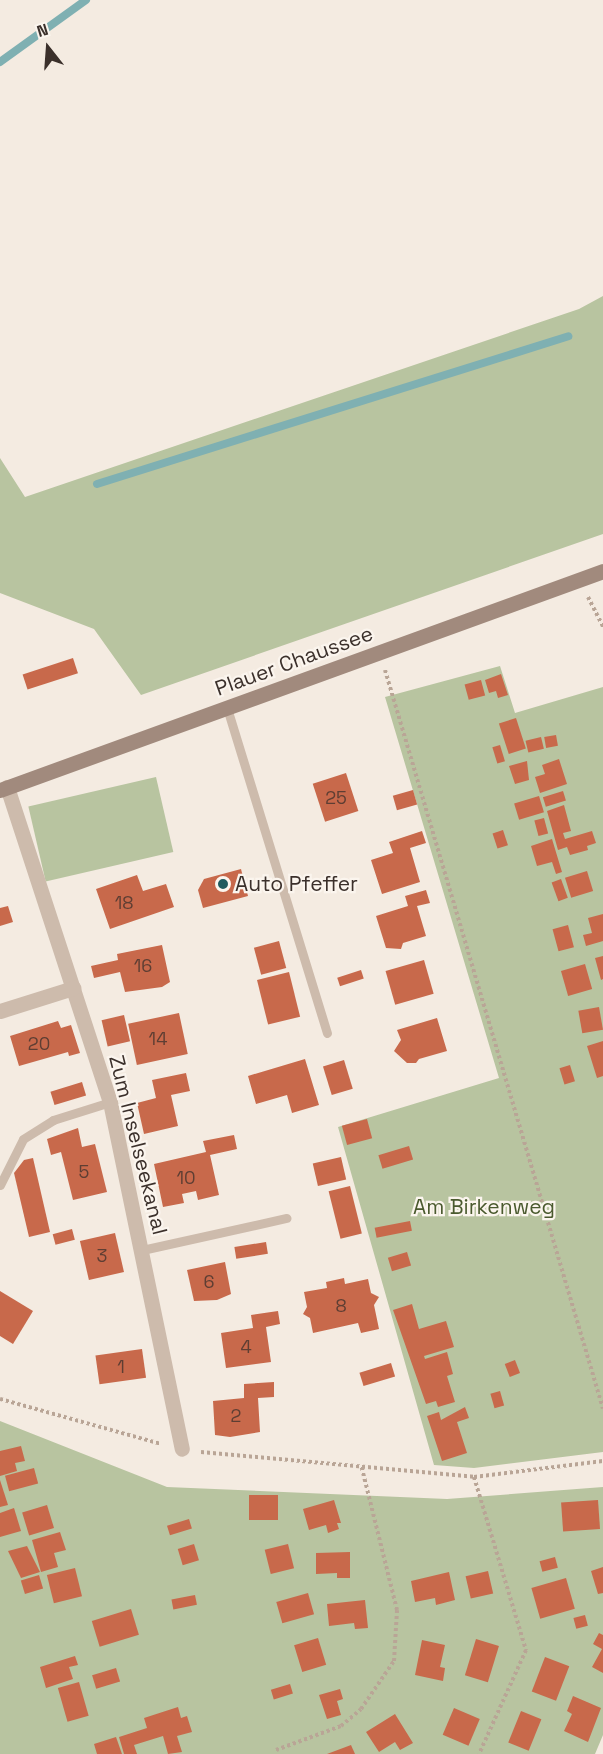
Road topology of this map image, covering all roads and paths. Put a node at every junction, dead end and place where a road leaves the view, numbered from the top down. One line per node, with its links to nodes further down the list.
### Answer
1 (603, 571): 4 (main road, Plauer Chaussee)
2 (588, 596): 3 (path)
3 (603, 627)
4 (379, 652): 5 (main road, Plauer Chaussee); 15 (path)
5 (227, 708): 6 (main road, Plauer Chaussee); 9 (lane)
6 (4, 788): 7 (street, Zum Inselseekanal)
7 (73, 988): 8 (street); 10 (street, Zum Inselseekanal)
8 (0, 1011)
9 (327, 1034)
10 (110, 1102): 11 (lane); 13 (street, Zum Inselseekanal)
11 (0, 1185)
12 (286, 1218): 13 (lane)
13 (142, 1250): 16 (street, Zum Inselseekanal)
14 (0, 1399): 16 (path)
15 (603, 1409)
16 (182, 1449): 18 (path)
17 (603, 1461): 19 (path)
18 (361, 1465): 19 (path); 20 (path)
19 (474, 1477): 21 (path)
20 (276, 1750)
21 (479, 1754)

